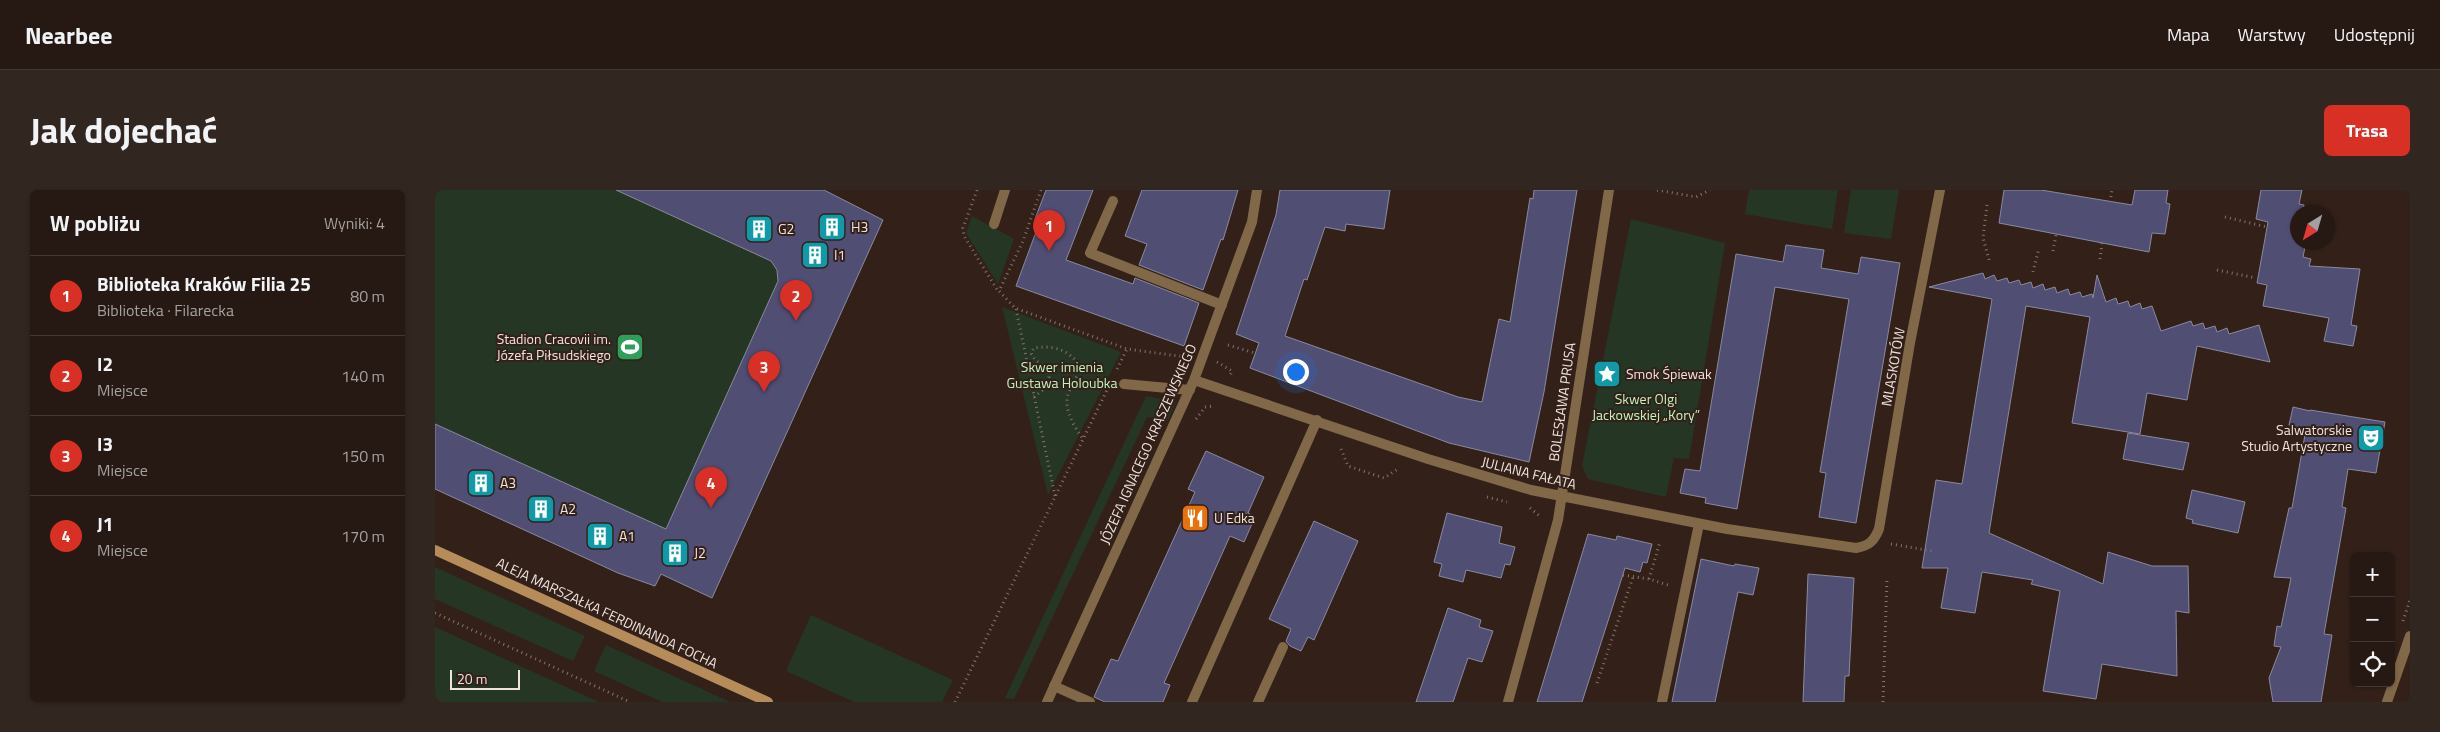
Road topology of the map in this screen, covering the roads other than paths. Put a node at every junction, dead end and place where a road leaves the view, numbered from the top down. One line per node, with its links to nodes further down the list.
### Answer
1 (1005, 190): 6 (street)
2 (1257, 190): 7 (street, JÓZEFA IGNACEGO KRASZEWSKIEGO)
3 (1609, 190): 12 (street, BOLESŁAWA PRUSA)
4 (1940, 190): 14 (street, MLASKOTÓW)
5 (1113, 201): 7 (street)
6 (994, 224)
7 (1221, 304): 8 (street, JÓZEFA IGNACEGO KRASZEWSKIEGO)
8 (1194, 380): 10 (street, JÓZEFA IGNACEGO KRASZEWSKIEGO); 11 (street, JULIANA FAŁATA)
9 (1124, 384): 10 (street)
10 (1190, 390): 18 (street, JÓZEFA IGNACEGO KRASZEWSKIEGO)
11 (1317, 420): 12 (street, JULIANA FAŁATA); 22 (street)
12 (1563, 496): 13 (street, JULIANA FAŁATA); 24 (street, BOLESŁAWA PRUSA)
13 (1699, 524): 14 (street, JULIANA FAŁATA); 25 (street)
14 (1867, 546)
15 (435, 550): 19 (street, ALEJA MARSZAŁKA FERDINANDA FOCHA)
16 (2410, 636): 26 (street)
17 (1283, 647): 23 (street)
18 (1054, 686): 20 (street, JÓZEFA IGNACEGO KRASZEWSKIEGO); 21 (street)
19 (768, 702)
20 (1047, 702)
21 (1090, 702)
22 (1192, 702)
23 (1258, 702)
24 (1508, 702)
25 (1662, 702)
26 (2387, 702)

